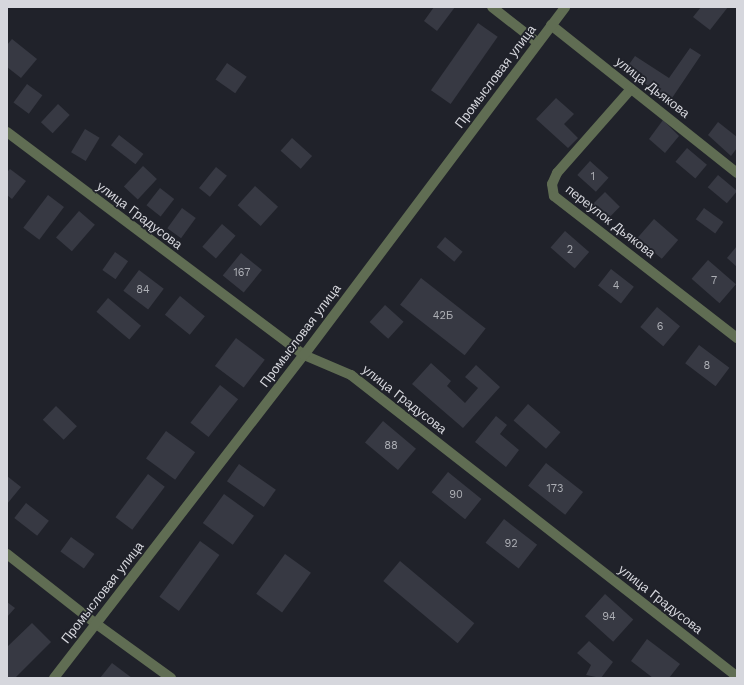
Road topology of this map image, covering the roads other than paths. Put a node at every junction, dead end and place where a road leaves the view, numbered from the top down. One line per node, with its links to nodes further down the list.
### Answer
1 (492, 7): 4 (street)
2 (564, 7): 3 (street, Промысловая улица)
3 (551, 25): 4 (street, Промысловая улица); 5 (street, улица Дьякова)
4 (538, 43): 9 (street, Промысловая улица)
5 (631, 89): 7 (street, улица Дьякова); 8 (street, переулок Дьякова)
6 (7, 132): 9 (street, улица Градусова)
7 (737, 173)
8 (737, 338)
9 (304, 356): 11 (street, Промысловая улица); 12 (street, улица Градусова)
10 (7, 554): 11 (street)
11 (95, 623): 13 (street, Промысловая улица); 14 (street)
12 (737, 677)
13 (54, 678)
14 (171, 678)

